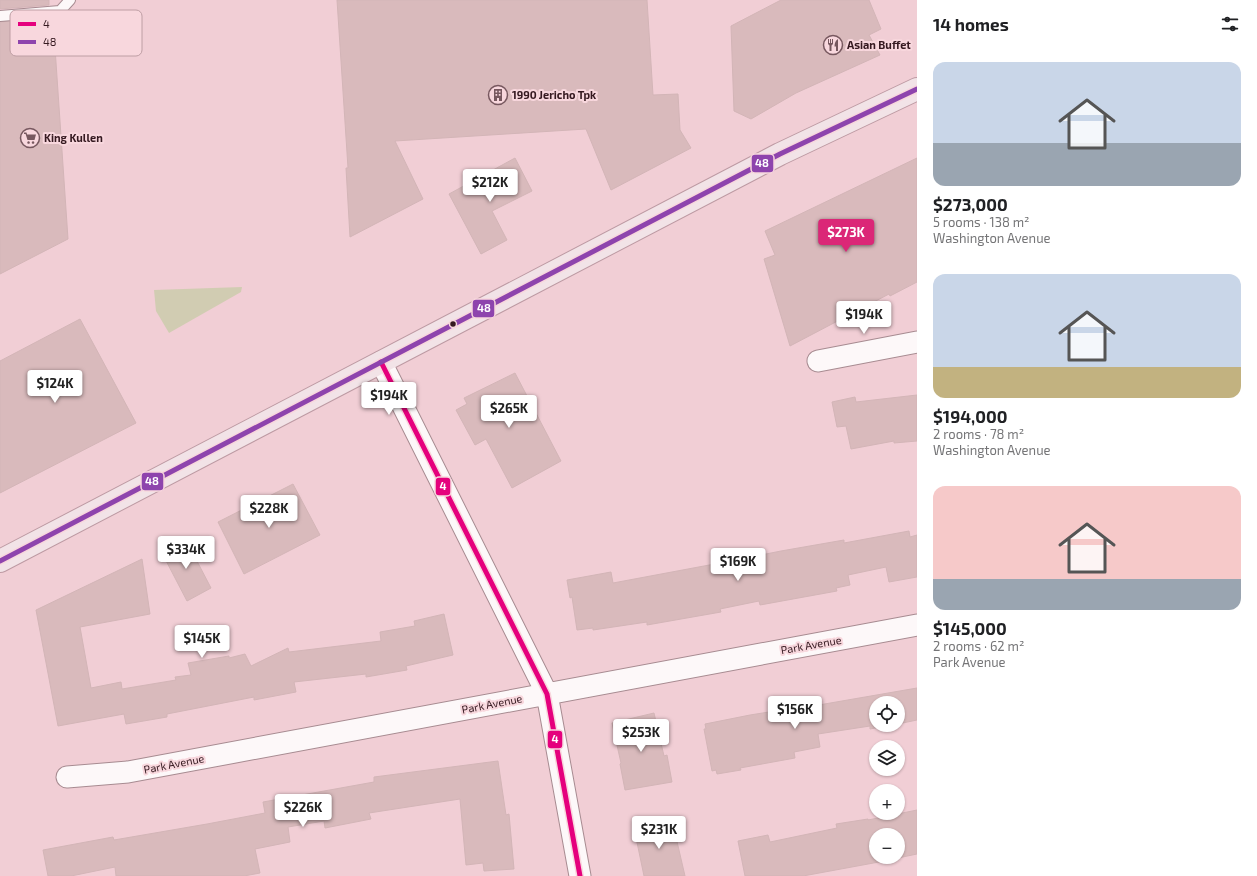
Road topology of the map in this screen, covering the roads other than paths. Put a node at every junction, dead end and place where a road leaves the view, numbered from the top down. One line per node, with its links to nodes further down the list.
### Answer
1 (70, 0): 2 (lane)
2 (61, 10)
3 (10, 15): 4 (lane)
4 (0, 16)
5 (917, 89): 8 (main road)
6 (917, 342): 7 (street)
7 (818, 361)
8 (381, 362): 9 (main road); 11 (street)
9 (0, 561)
10 (917, 625): 11 (street, Park Avenue)
11 (547, 694): 12 (street, Park Avenue); 13 (street)
12 (67, 777)
13 (580, 876)

